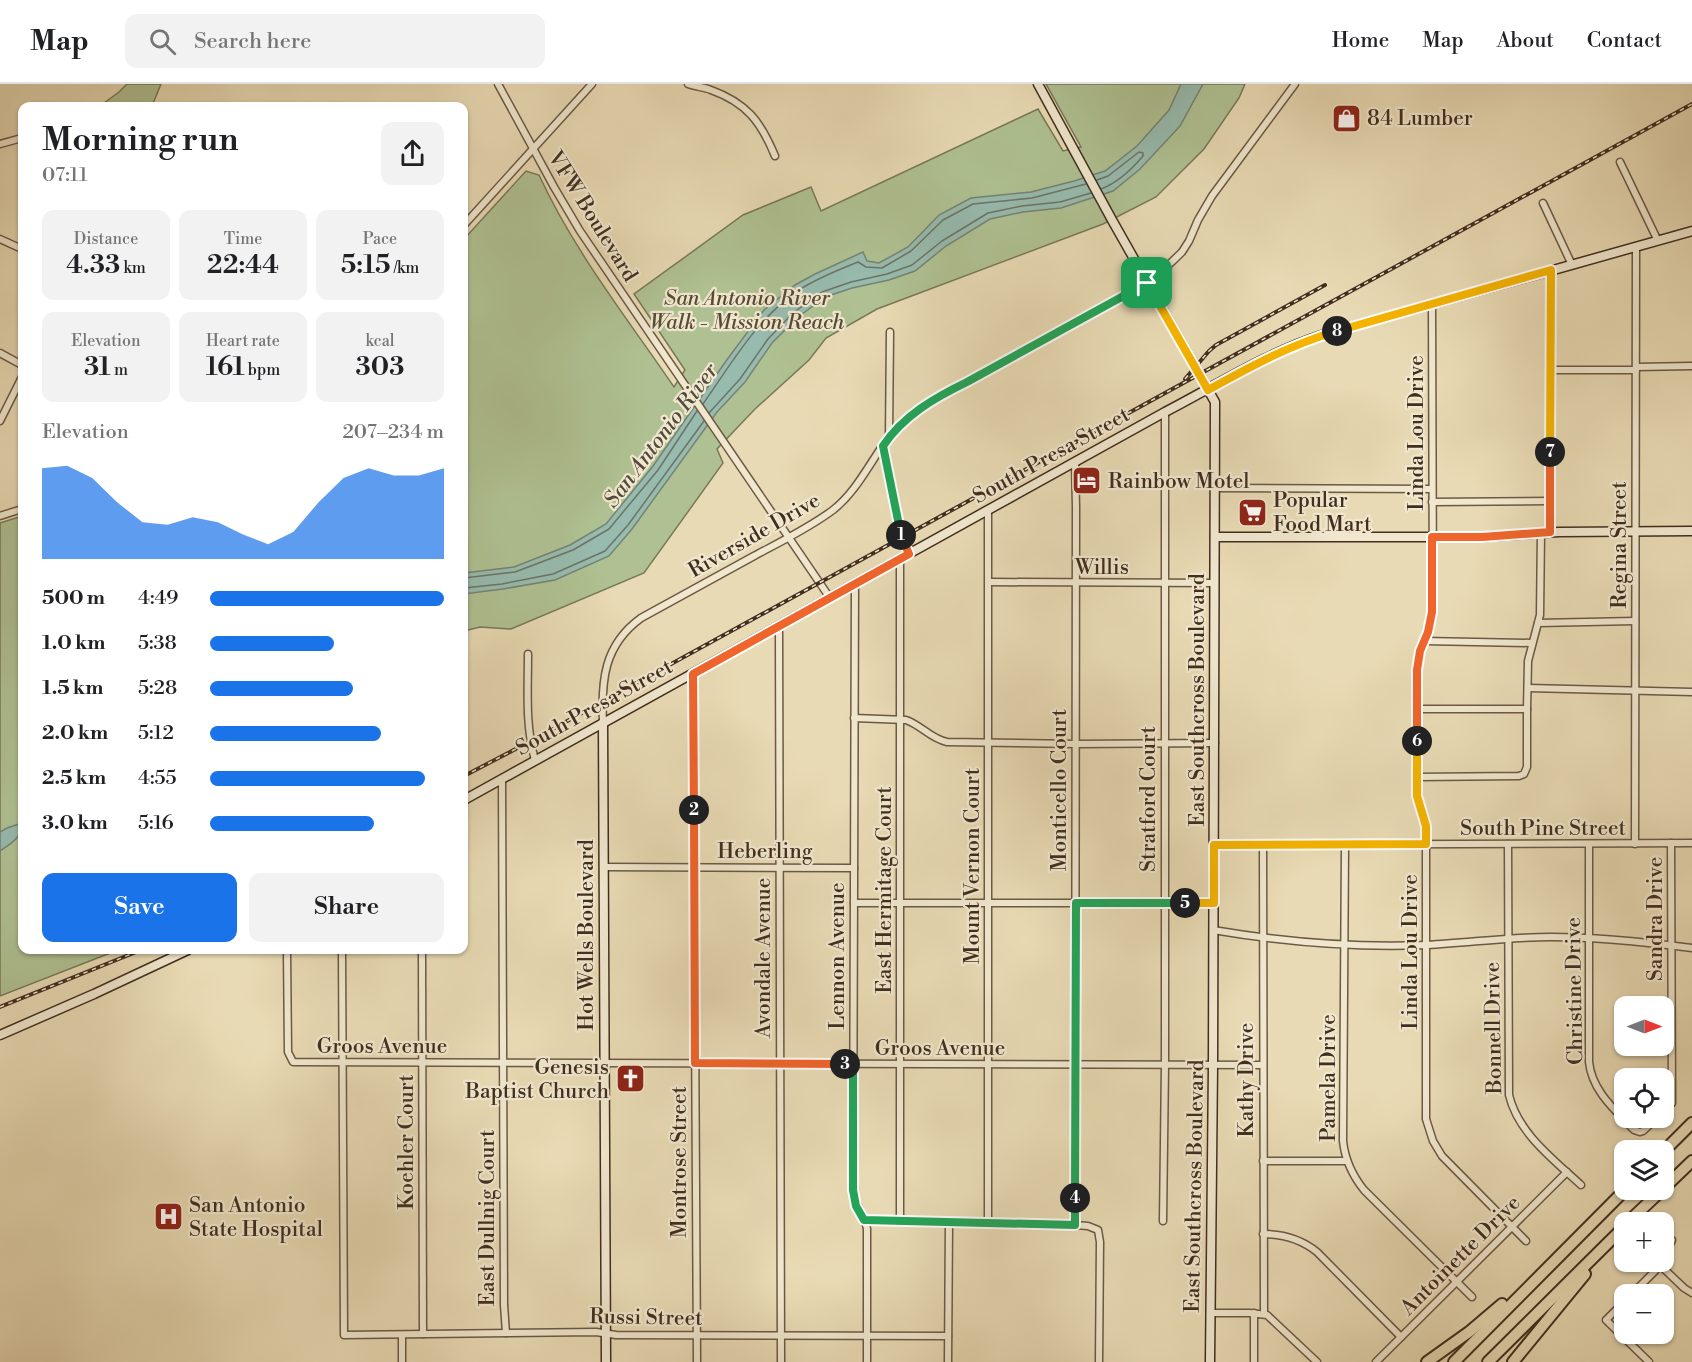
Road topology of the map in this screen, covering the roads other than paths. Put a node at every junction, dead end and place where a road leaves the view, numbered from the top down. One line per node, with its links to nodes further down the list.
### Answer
1 (498, 84): 8 (street, VFW Boulevard)
2 (592, 84): 8 (street)
3 (688, 84): 9 (street)
4 (1038, 84): 20 (main road, East Southcross Boulevard)
5 (1295, 84): 20 (street, Riverside Drive)
6 (18, 139): 7 (street)
7 (0, 144)
8 (533, 148): 12 (street); 46 (street, VFW Boulevard)
9 (775, 156)
10 (1620, 162): 15 (street)
11 (1543, 203): 18 (street)
12 (468, 221)
13 (1692, 231): 15 (main road, South Presa Street)
14 (0, 239): 17 (street)
15 (1658, 241): 16 (main road, South Presa Street)
16 (1636, 246): 18 (main road, South Presa Street); 26 (street, Regina Street)
17 (18, 247)
18 (1572, 265): 19 (main road, South Presa Street)
19 (1551, 270): 21 (main road, South Presa Street); 27 (street)
20 (1147, 283): 29 (main road, East Southcross Boulevard); 32 (street, Riverside Drive)
21 (1432, 304): 29 (main road, South Presa Street); 36 (street, Linda Lou Drive)
22 (890, 333): 32 (street)
23 (0, 353): 24 (street)
24 (18, 363)
25 (1692, 366): 26 (street)
26 (1636, 368): 27 (street); 42 (street, Regina Street)
27 (1550, 370): 37 (street)
28 (18, 385): 31 (street)
29 (1208, 390): 30 (main road, South Presa Street); 35 (main road, East Southcross Boulevard)
30 (1165, 412): 34 (main road, South Presa Street); 54 (street, Stratford Court)
31 (0, 421)
32 (889, 437): 33 (street, Riverside Drive)
33 (883, 446): 46 (street, Riverside Drive); 49 (street)
34 (1075, 462): 40 (main road, South Presa Street); 51 (street, Monticello Court)
35 (1215, 489): 36 (street); 47 (main road, East Southcross Boulevard)
36 (1432, 489): 38 (street, Linda Lou Drive)
37 (1550, 501): 38 (street); 44 (street)
38 (1432, 502): 48 (street, Linda Lou Drive)
39 (18, 510): 41 (street)
40 (988, 510): 49 (main road, South Presa Street); 50 (street, Mount Vernon Court)
41 (0, 516)
42 (1635, 531): 43 (main road); 44 (main road); 56 (street, Regina Street)
43 (1692, 531)
44 (1550, 532): 45 (main road)
45 (1540, 533): 48 (main road); 57 (street)
46 (788, 537): 55 (street, VFW Boulevard); 70 (street, Riverside Drive)
47 (1215, 537): 48 (main road); 52 (main road, East Southcross Boulevard)
48 (1432, 537): 59 (street, Linda Lou Drive)
49 (905, 557): 53 (main road, South Presa Street); 69 (street, East Hermitage Court)
50 (989, 582): 51 (street, Willis); 73 (street, Mount Vernon Court)
51 (1076, 583): 54 (street, Willis); 74 (street, Monticello Court)
52 (1215, 583): 54 (street, Willis); 72 (main road, East Southcross Boulevard)
53 (855, 584): 55 (main road, South Presa Street); 68 (street, Lennon Avenue)
54 (1164, 584): 71 (street, Stratford Court)
55 (830, 598): 58 (main road, South Presa Street)
56 (1635, 621): 57 (street); 64 (street, Regina Street)
57 (1538, 623): 60 (street)
58 (779, 626): 62 (main road, South Presa Street); 90 (street, Avondale Avenue)
59 (1424, 641): 60 (street); 66 (street, Linda Lou Drive)
60 (1532, 643): 63 (street)
61 (528, 654): 75 (street)
62 (693, 674): 70 (main road, South Presa Street); 89 (street, Montrose Street)
63 (1528, 688): 64 (street); 67 (street)
64 (1635, 691): 65 (street); 84 (street, Regina Street)
65 (1692, 692)
66 (1417, 709): 67 (street); 76 (street, Linda Lou Drive)
67 (1527, 709): 76 (street)
68 (854, 718): 69 (street); 91 (street, Lennon Avenue)
69 (901, 720): 73 (street); 93 (street, East Hermitage Court)
70 (603, 723): 75 (main road, South Presa Street); 88 (main road, Hot Wells Boulevard)
71 (1164, 743): 72 (street); 74 (street); 96 (street, Stratford Court)
72 (1215, 743): 85 (main road, East Southcross Boulevard)
73 (988, 744): 74 (street); 94 (street, Mount Vernon Court)
74 (1076, 744): 95 (street, Monticello Court)
75 (535, 760): 77 (main road, South Presa Street)
76 (1417, 777): 81 (street, Linda Lou Drive)
77 (502, 779): 78 (main road, South Presa Street); 113 (street, East Dullnig Court)
78 (468, 798)
79 (1671, 843): 80 (street, South Pine Street); 84 (street, South Pine Street); 104 (street, Sandra Drive)
80 (1692, 843)
81 (1426, 844): 82 (street, South Pine Street); 87 (street, South Pine Street); 103 (street, Linda Lou Drive)
82 (1508, 844): 83 (street, South Pine Street); 101 (street, Bonnell Drive)
83 (1589, 844): 84 (street, South Pine Street); 99 (street, Christine Drive)
84 (1635, 844)
85 (1214, 845): 86 (street, South Pine Street); 97 (main road, East Southcross Boulevard)
86 (1263, 845): 87 (street, South Pine Street); 100 (street, Kathy Drive)
87 (1345, 845): 102 (street, Pamela Drive)
88 (604, 867): 89 (street, Heberling); 114 (main road, Hot Wells Boulevard)
89 (695, 867): 90 (street, Heberling); 115 (street, Montrose Street)
90 (779, 867): 91 (street, Heberling); 116 (street, Avondale Avenue)
91 (854, 868): 92 (street, Lennon Avenue)
92 (854, 903): 93 (street); 117 (street, Lennon Avenue)
93 (901, 903): 94 (street); 118 (street, East Hermitage Court)
94 (988, 903): 95 (street); 119 (street, Mount Vernon Court)
95 (1076, 903): 96 (street); 120 (street, Monticello Court)
96 (1164, 903): 97 (street); 121 (street, Stratford Court)
97 (1214, 903): 98 (main road, East Southcross Boulevard)
98 (1213, 930): 100 (street); 122 (main road, East Southcross Boulevard)
99 (1589, 938): 101 (street); 104 (street); 125 (street, Christine Drive)
100 (1263, 939): 102 (street); 123 (street, Kathy Drive)
101 (1508, 939): 103 (street); 133 (street, Bonnell Drive)
102 (1344, 945): 103 (street); 131 (street, Pamela Drive)
103 (1427, 945): 146 (street, Linda Lou Drive)
104 (1671, 945): 105 (street); 124 (street, Sandra Drive)
105 (1692, 948)
106 (179, 954): 110 (main road)
107 (287, 954): 111 (street, Groos Avenue)
108 (342, 954): 111 (street)
109 (422, 954): 112 (street, Koehler Court)
110 (0, 1035)
111 (341, 1062): 112 (street, Groos Avenue); 165 (street, Russi Street)
112 (422, 1063): 113 (street, Groos Avenue); 163 (street, Koehler Court)
113 (503, 1063): 114 (street, Groos Avenue); 162 (street, East Dullnig Court)
114 (604, 1063): 115 (street, Groos Avenue); 164 (main road, Hot Wells Boulevard)
115 (695, 1063): 116 (street, Groos Avenue); 166 (street, Montrose Street)
116 (779, 1064): 117 (street, Groos Avenue); 167 (street, Avondale Avenue)
117 (853, 1064): 118 (street, Groos Avenue); 139 (street, Lennon Avenue)
118 (901, 1064): 119 (street, Groos Avenue); 140 (street, East Hermitage Court)
119 (988, 1064): 120 (street, Groos Avenue); 143 (street, Mount Vernon Court)
120 (1075, 1064): 121 (street, Groos Avenue); 144 (street, Monticello Court)
121 (1165, 1065): 122 (street, Groos Avenue); 141 (street, Stratford Court)
122 (1213, 1065): 123 (street, Groos Avenue); 158 (main road, East Southcross Boulevard)
123 (1263, 1065): 130 (street, Kathy Drive)
124 (1672, 1068)
125 (1614, 1109)
126 (1692, 1123): 129 (highway)
127 (1632, 1128): 128 (street, Christine Drive)
128 (1645, 1128)
129 (1674, 1141)
130 (1263, 1161): 131 (street); 147 (street, Kathy Drive)
131 (1347, 1161): 153 (street, Pamela Drive)
132 (1692, 1161): 134 (highway)
133 (1567, 1172): 135 (street, Bonnell Drive); 146 (street, Antoinette Drive)
134 (1674, 1178)
135 (1581, 1185)
136 (1615, 1200): 145 (highway)
137 (1652, 1200): 138 (highway)
138 (1639, 1212)
139 (864, 1220): 140 (street); 168 (street, Lennon Avenue)
140 (900, 1220): 142 (street)
141 (1163, 1221)
142 (949, 1222): 143 (street); 169 (street)
143 (988, 1223): 144 (street)
144 (1075, 1225): 178 (street)
145 (1589, 1226): 183 (highway); 184 (highway)
146 (1511, 1227): 149 (street, Linda Lou Drive); 153 (street, Antoinette Drive)
147 (1263, 1234): 160 (street, Kathy Drive); 170 (street)
148 (1614, 1237): 150 (highway)
149 (1526, 1241)
150 (1598, 1253): 185 (highway); 186 (highway)
151 (1653, 1272): 154 (street)
152 (1669, 1272): 155 (street)
153 (1456, 1282): 156 (street, Pamela Drive); 170 (street, Antoinette Drive)
154 (1641, 1284)
155 (1692, 1293)
156 (1472, 1297)
157 (1614, 1312): 161 (street)
158 (1211, 1313): 159 (street); 179 (main road, East Southcross Boulevard)
159 (1254, 1313): 160 (street); 180 (street)
160 (1264, 1314): 181 (street)
161 (1614, 1328)
162 (506, 1333): 163 (street, Russi Street); 164 (street, Russi Street)
163 (423, 1334): 165 (street, Russi Street)
164 (606, 1334): 166 (street, Russi Street); 173 (main road, Hot Wells Boulevard)
165 (402, 1335): 172 (street)
166 (697, 1335): 167 (street, Russi Street); 174 (street, Montrose Street)
167 (781, 1335): 168 (street, Russi Street); 175 (street, Avondale Avenue)
168 (867, 1336): 169 (street, Russi Street); 176 (street, Lennon Avenue)
169 (948, 1336): 177 (street)
170 (1401, 1337): 182 (street, Antoinette Drive)
171 (1631, 1344): 187 (street)
172 (402, 1362)
173 (606, 1362)
174 (697, 1362)
175 (781, 1362)
176 (867, 1362)
177 (948, 1362)
178 (1099, 1362)
179 (1210, 1362)
180 (1254, 1362)
181 (1317, 1362)
182 (1376, 1362)
183 (1427, 1362)
184 (1454, 1362)
185 (1488, 1362)
186 (1513, 1362)
187 (1649, 1362)

